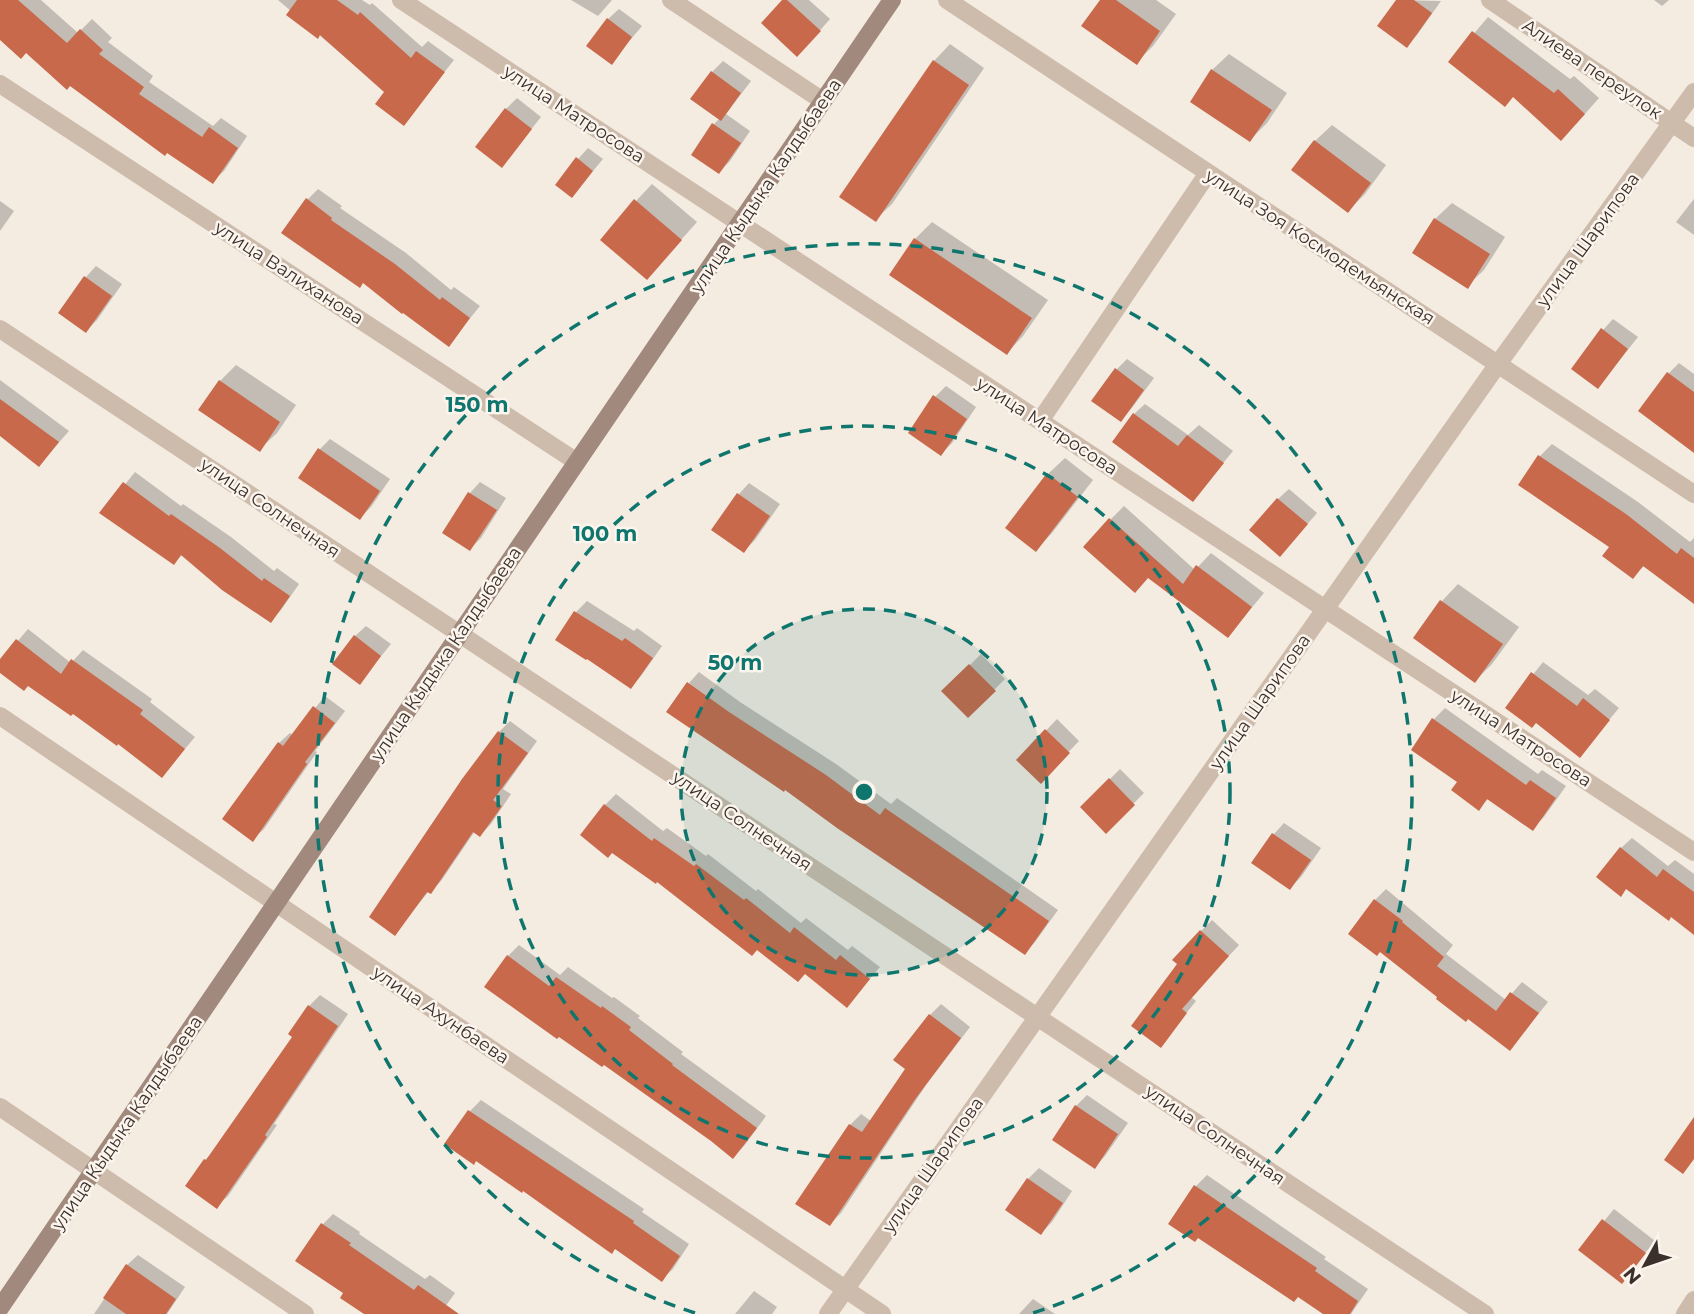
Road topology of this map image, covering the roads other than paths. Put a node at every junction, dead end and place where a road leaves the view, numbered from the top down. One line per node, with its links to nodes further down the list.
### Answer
1 (401, 0): 12 (street, улица Матросова)
2 (671, 0): 8 (street)
3 (892, 0): 8 (street, улица Кыдыка Калдыбаева)
4 (947, 0): 11 (street, улица Зоя Космодемьянская)
5 (1490, 0): 9 (street, Алиева переулок)
6 (0, 84): 16 (street, улица Валиханова)
7 (1694, 92): 9 (street, улица Шарипова)
8 (824, 101): 12 (street, улица Кыдыка Калдыбаева)
9 (1673, 123): 10 (street, Алиева переулок); 14 (street, улица Шарипова)
10 (1694, 138)
11 (1208, 173): 14 (street, улица Зоя Космодемьянская); 15 (street)
12 (740, 223): 15 (street, улица Матросова); 16 (street, улица Кыдыка Калдыбаева)
13 (0, 329): 19 (street, улица Солнечная)
14 (1498, 365): 17 (street, улица Зоя Космодемьянская); 18 (street, улица Шарипова)
15 (1040, 421): 18 (street, улица Матросова)
16 (577, 462): 19 (street, улица Кыдыка Калдыбаева)
17 (1694, 494)
18 (1325, 609): 21 (street, улица Матросова); 23 (street, улица Шарипова)
19 (460, 634): 22 (street, улица Кыдыка Калдыбаева); 23 (street, улица Солнечная)
20 (0, 716): 22 (street, улица Ахунбаева)
21 (1694, 852)
22 (276, 903): 25 (street, улица Кыдыка Калдыбаева); 26 (street, улица Ахунбаева)
23 (1037, 1017): 26 (street, улица Шарипова); 32 (street, улица Солнечная)
24 (0, 1107): 25 (street)
25 (94, 1171): 28 (street, улица Кыдыка Калдыбаева); 29 (street)
26 (845, 1289): 30 (street, улица Шарипова); 31 (street, улица Ахунбаева)
27 (1694, 1300): 33 (street)
28 (0, 1308)
29 (304, 1314)
30 (828, 1314)
31 (882, 1314)
32 (1485, 1314)
33 (1685, 1314)

